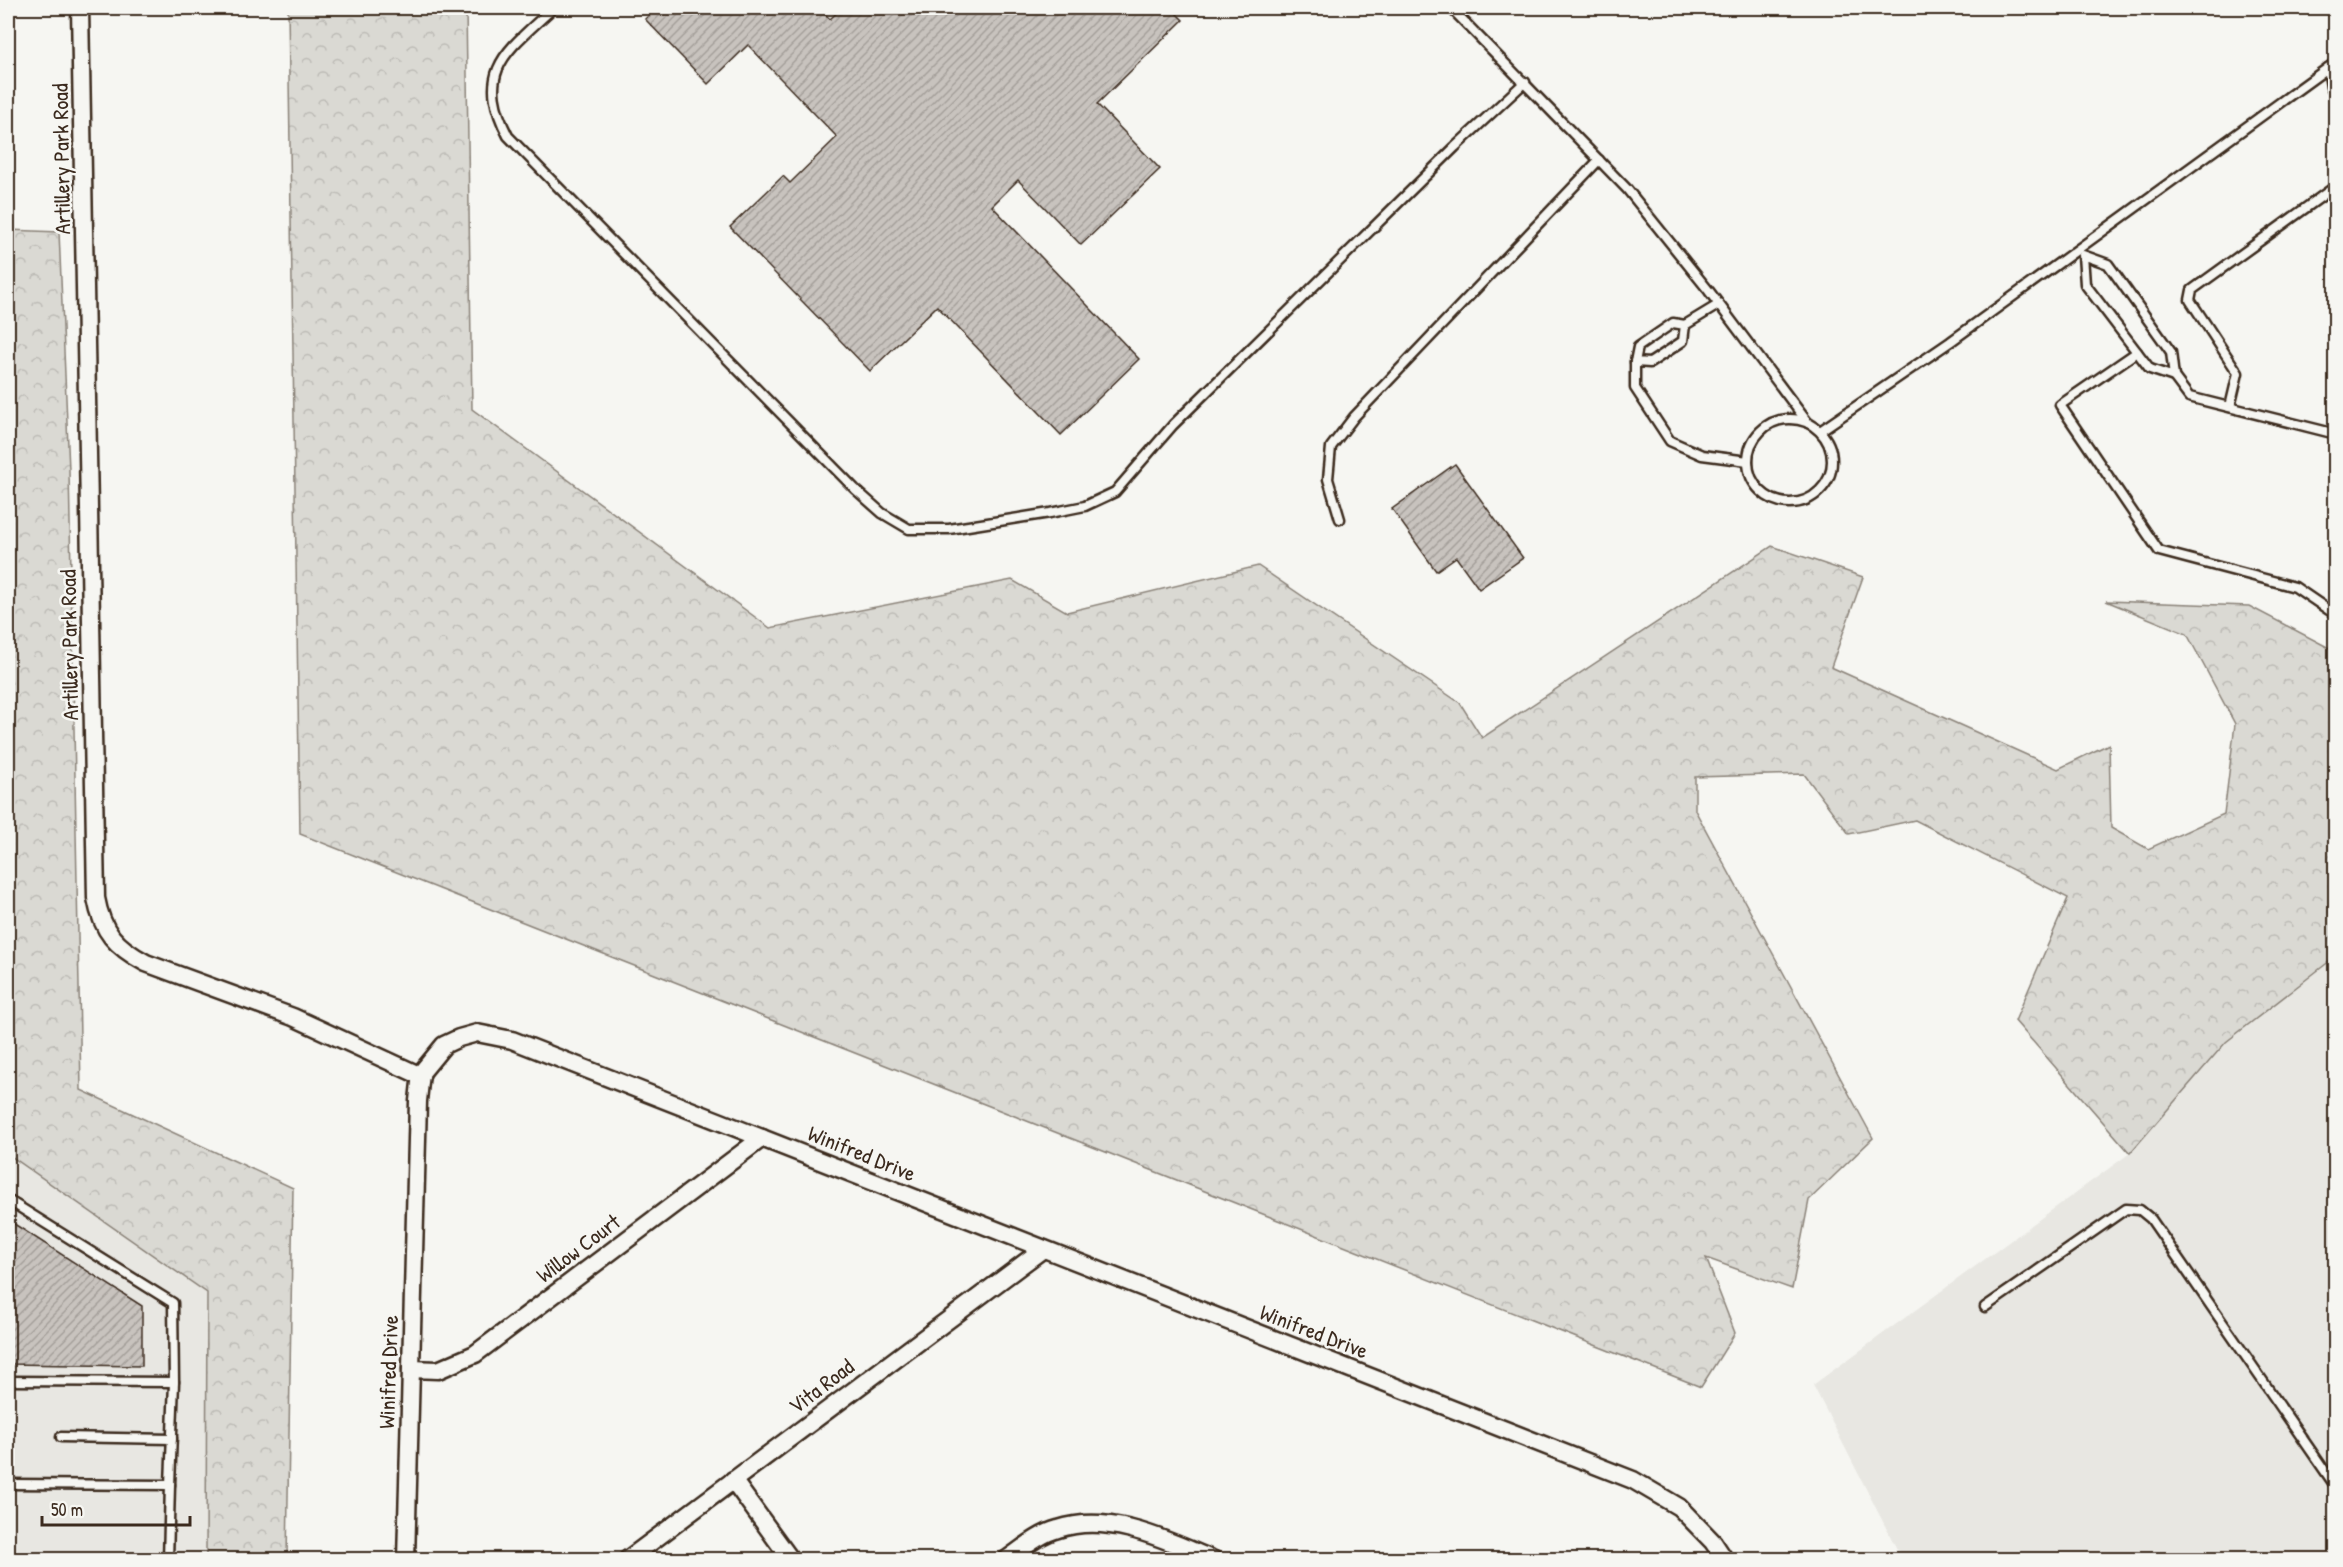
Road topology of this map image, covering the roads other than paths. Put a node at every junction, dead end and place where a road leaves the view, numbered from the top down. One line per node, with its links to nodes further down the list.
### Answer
1 (80, 8): 23 (street, Artillery Park Road)
2 (553, 8): 6 (lane)
3 (1451, 8): 6 (lane)
4 (2336, 62): 5 (lane)
5 (2328, 68): 7 (lane); 10 (lane)
6 (1524, 82): 8 (lane)
7 (2336, 98)
8 (1599, 160): 11 (lane); 21 (lane)
9 (2336, 186): 16 (lane)
10 (2081, 252): 13 (lane); 15 (lane); 18 (lane)
11 (1718, 305): 12 (lane); 17 (lane)
12 (1685, 325): 14 (lane); 14 (lane)
13 (2137, 352): 15 (lane); 22 (lane)
14 (1635, 362): 20 (lane)
15 (2174, 377): 16 (lane)
16 (2230, 407): 19 (lane)
17 (1808, 423): 18 (lane); 20 (lane)
18 (1820, 431): 20 (lane)
19 (2336, 434)
20 (1748, 461)
21 (1340, 519)
22 (2336, 615)
23 (421, 1076): 24 (street, Winifred Drive); 28 (street, Winifred Drive)
24 (762, 1138): 26 (street, Winifred Drive); 28 (street, Willow Court)
25 (8, 1200): 30 (lane)
26 (1043, 1249): 33 (street, Vita Road); 43 (street, Winifred Drive)
27 (1986, 1307): 36 (lane)
28 (411, 1369): 38 (street, Winifred Drive)
29 (8, 1381): 30 (lane)
30 (174, 1382): 32 (lane)
31 (62, 1437): 32 (lane)
32 (172, 1439): 35 (lane)
33 (733, 1480): 39 (street, Vita Road); 40 (street)
34 (8, 1484): 35 (lane)
35 (170, 1485): 37 (lane)
36 (2336, 1487)
37 (168, 1560)
38 (406, 1560)
39 (627, 1560)
40 (791, 1560)
41 (1006, 1560): 42 (street)
42 (1214, 1560)
43 (1725, 1560)

